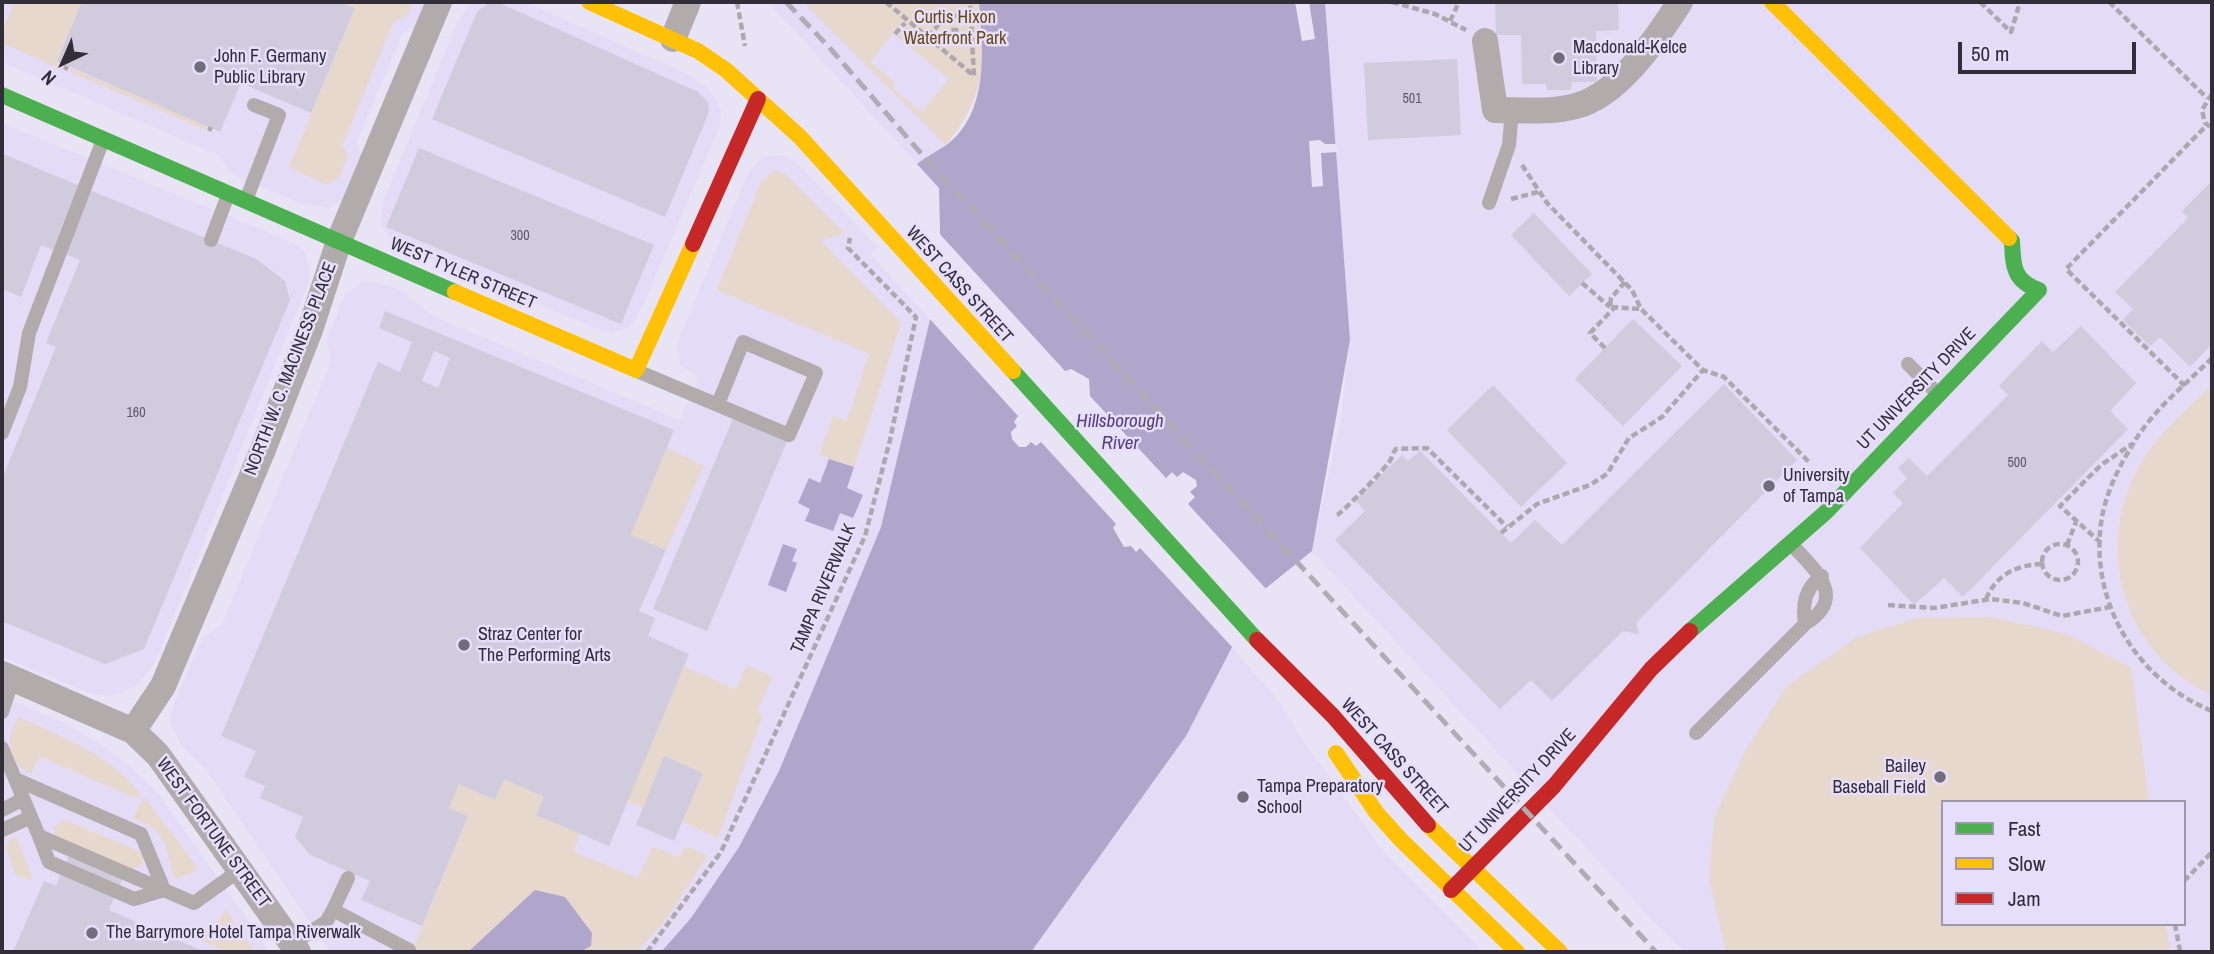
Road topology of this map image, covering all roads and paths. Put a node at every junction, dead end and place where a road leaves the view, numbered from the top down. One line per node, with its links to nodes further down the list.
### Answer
1 (439, 2): 40 (street, NORTH W. C. MACINESS PLACE)
2 (589, 2): 20 (street, WEST CASS STREET)
3 (688, 2): 20 (street)
4 (737, 2): 22 (path)
5 (886, 2): 19 (path)
6 (970, 2): 14 (path)
7 (1392, 2): 15 (path)
8 (1459, 2): 15 (path)
9 (1680, 2): 29 (street)
10 (1772, 2): 51 (street, UT UNIVERSITY DRIVE)
11 (1980, 2): 12 (path)
12 (2020, 2)
13 (2109, 2): 26 (path)
14 (971, 14): 19 (path); 23 (path)
15 (1450, 22): 21 (path)
16 (905, 23): 18 (path)
17 (960, 30): 23 (path)
18 (895, 34)
19 (928, 37): 23 (path)
20 (673, 38): 27 (street, WEST CASS STREET)
21 (1485, 41): 29 (street)
22 (745, 46)
23 (939, 46)
24 (2212, 94): 26 (path)
25 (2, 95): 31 (street, WEST TYLER STREET)
26 (2207, 98): 30 (path)
27 (758, 99): 48 (street); 67 (street, WEST CASS STREET)
28 (254, 105): 36 (lane)
29 (1512, 110): 32 (lane)
30 (2210, 127): 50 (path)
31 (104, 139): 34 (street, WEST TYLER STREET); 53 (lane)
32 (1509, 143): 33 (path); 37 (lane)
33 (1538, 191): 35 (path); 41 (path)
34 (229, 194): 36 (street, WEST TYLER STREET); 39 (lane)
35 (1511, 199)
36 (246, 201): 40 (street, WEST TYLER STREET)
37 (1489, 203)
38 (860, 234): 92 (path, TAMPA RIVERWALK)
39 (211, 240)
40 (339, 241): 48 (street, WEST TYLER STREET); 71 (street, NORTH W. C. MACINESS PLACE)
41 (1625, 282): 43 (path); 44 (path)
42 (1582, 283): 43 (path)
43 (1612, 307): 44 (path); 45 (path)
44 (1641, 309): 49 (path)
45 (1605, 348)
46 (2212, 358): 50 (path)
47 (1908, 364): 51 (lane)
48 (636, 370): 52 (lane)
49 (1703, 370): 55 (path); 58 (path)
50 (2185, 386): 54 (path)
51 (1939, 395): 60 (street, UT UNIVERSITY DRIVE)
52 (718, 404): 52 (lane)
53 (2, 433)
54 (2133, 444): 57 (path); 61 (path)
55 (1809, 462)
56 (1337, 515): 58 (path)
57 (2076, 522): 61 (path); 62 (path)
58 (1507, 527): 59 (path)
59 (1501, 534)
60 (1789, 543): 72 (lane); 81 (street, UT UNIVERSITY DRIVE)
61 (2101, 543): 66 (path)
62 (2067, 545): 63 (path); 63 (path)
63 (2042, 564): 64 (path)
64 (1985, 600): 65 (path); 66 (path)
65 (1888, 604)
66 (2110, 607): 69 (path)
67 (1262, 645): 81 (street, WEST CASS STREET); 86 (street, WEST CASS STREET)
68 (8, 677): 70 (lane); 71 (street, WEST FORTUNE STREET)
69 (2212, 710)
70 (2, 712)
71 (133, 732): 82 (street, WEST FORTUNE STREET)
72 (1696, 733)
73 (2, 748): 74 (lane)
74 (15, 779): 75 (lane); 85 (lane)
75 (23, 799): 76 (lane); 77 (lane)
76 (2, 810)
77 (31, 817): 78 (lane); 79 (lane)
78 (2, 830)
79 (39, 836): 85 (lane); 85 (lane)
80 (2212, 852): 84 (path)
81 (1472, 869): 86 (street, UT UNIVERSITY DRIVE); 94 (street, WEST CASS STREET)
82 (240, 870): 85 (lane); 89 (street, WEST FORTUNE STREET)
83 (348, 878): 87 (lane)
84 (2186, 879)
85 (164, 890)
86 (1451, 890): 93 (street, WEST CASS STREET)
87 (333, 910): 89 (lane); 90 (lane)
88 (2175, 926): 91 (path)
89 (295, 948)
90 (409, 950)
91 (2180, 951)
92 (647, 952)
93 (1517, 952)
94 (1560, 952)

